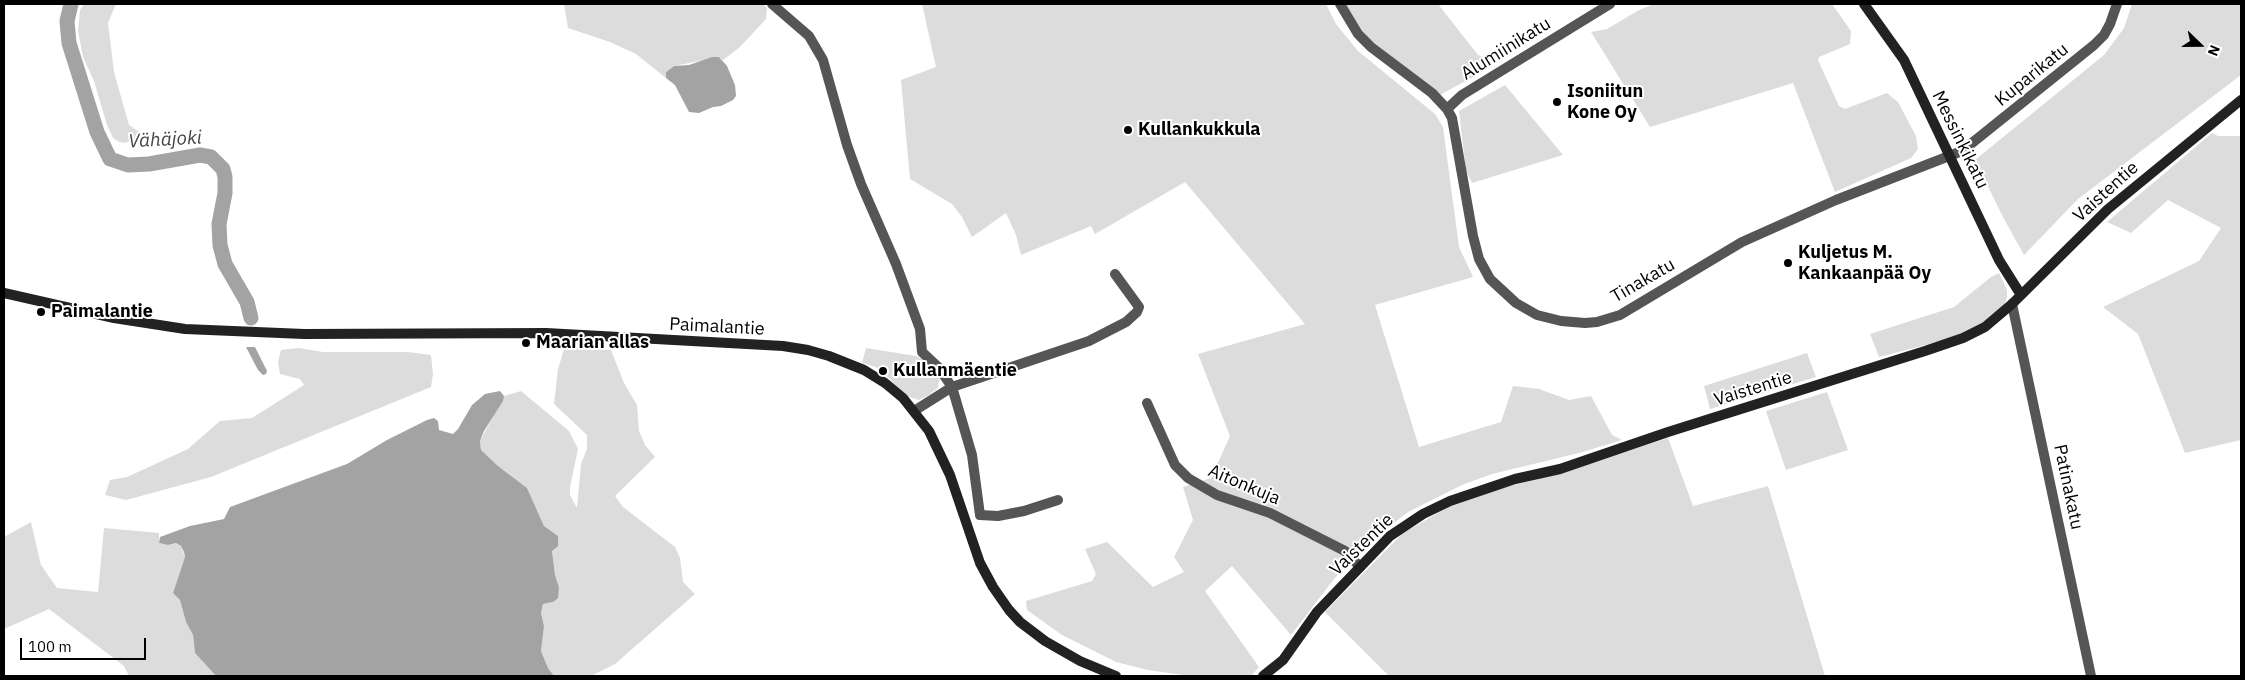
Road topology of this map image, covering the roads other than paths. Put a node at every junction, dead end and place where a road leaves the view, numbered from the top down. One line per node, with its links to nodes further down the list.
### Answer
1 (772, 4): 13 (street)
2 (1340, 4): 7 (street, Tinakatu)
3 (1610, 4): 7 (street, Alumiinikatu)
4 (1864, 4): 8 (street, Messinkikatu)
5 (2117, 4): 8 (street, Kuparikatu)
6 (2241, 100): 11 (street, Vaistentie)
7 (1447, 109): 8 (street, Tinakatu)
8 (1950, 156): 11 (street, Messinkikatu)
9 (1115, 274): 13 (street)
10 (4, 293): 15 (street, Paimalantie)
11 (2021, 295): 12 (street, Vaistentie)
12 (2012, 304): 17 (street, Vaistentie); 20 (street, Patinakatu)
13 (952, 387): 15 (street); 16 (street)
14 (1147, 403): 17 (street, Aitonkuja)
15 (914, 411): 18 (street, Paimalantie)
16 (1058, 500)
17 (1360, 567): 19 (street, Vaistentie)
18 (1116, 676)
19 (1263, 676)
20 (2091, 676)

